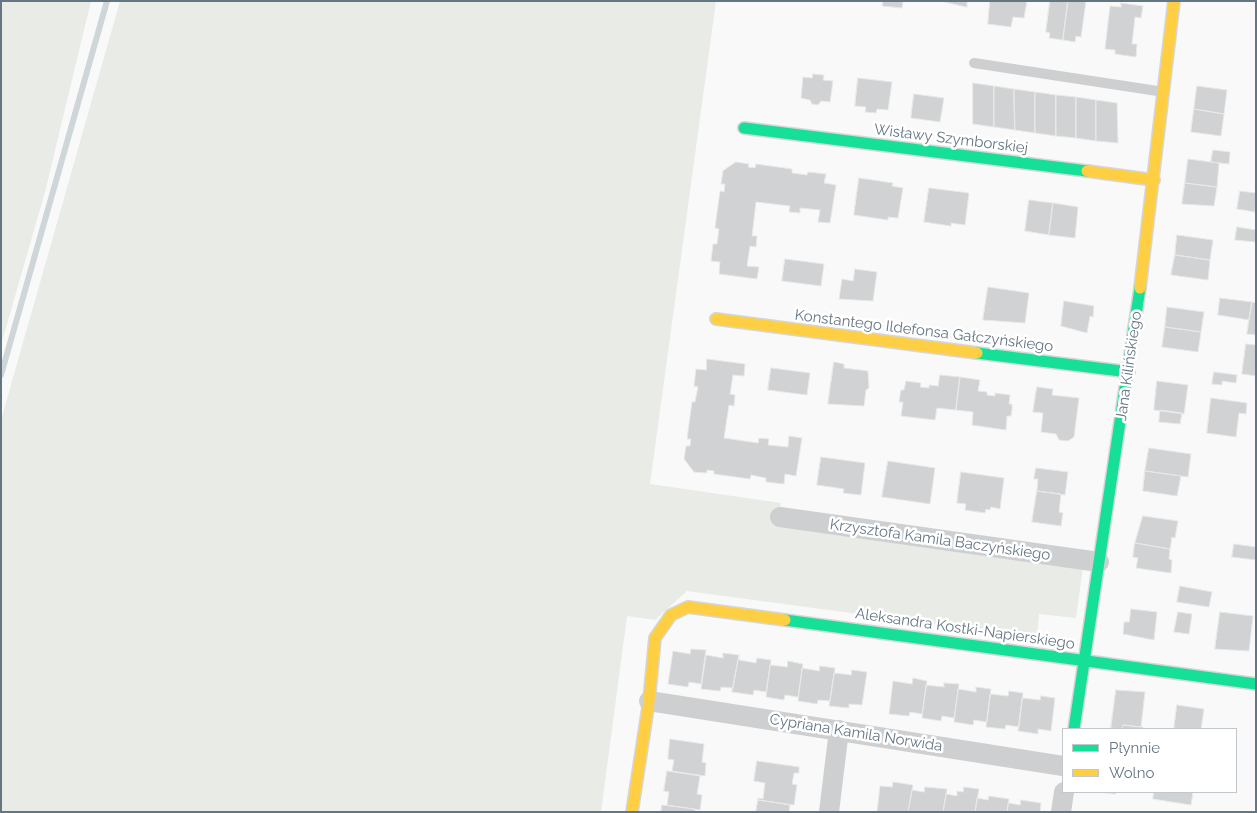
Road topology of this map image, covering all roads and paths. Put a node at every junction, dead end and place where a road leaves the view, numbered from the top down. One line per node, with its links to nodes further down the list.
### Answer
1 (1174, 1): 3 (street, Jana Kilińskiego)
2 (974, 63): 3 (lane)
3 (1164, 92): 5 (street, Jana Kilińskiego)
4 (744, 128): 5 (street, Wisławy Szymborskiej)
5 (1154, 180): 7 (street, Jana Kilińskiego)
6 (716, 319): 7 (street, Konstantego Ildefonsa Gałczyńskiego)
7 (1129, 372): 9 (street, Jana Kilińskiego)
8 (780, 517): 9 (street, Krzysztofa Kamila Baczyńskiego)
9 (1099, 562): 10 (street, Jana Kilińskiego)
10 (1086, 660): 11 (street, Aleksandra Kostki-Napierskiego); 12 (street, Aleksandra Kostki-Napierskiego); 13 (street, Jana Kilińskiego)
11 (1256, 684)
12 (649, 701): 14 (street, Cypriana Kamila Norwida); 17 (street)
13 (1074, 728)
14 (839, 730): 15 (street, Cypriana Kamila Norwida); 18 (street)
15 (1062, 766)
16 (1064, 793): 19 (street)
17 (632, 812)
18 (829, 812)
19 (1061, 812)

